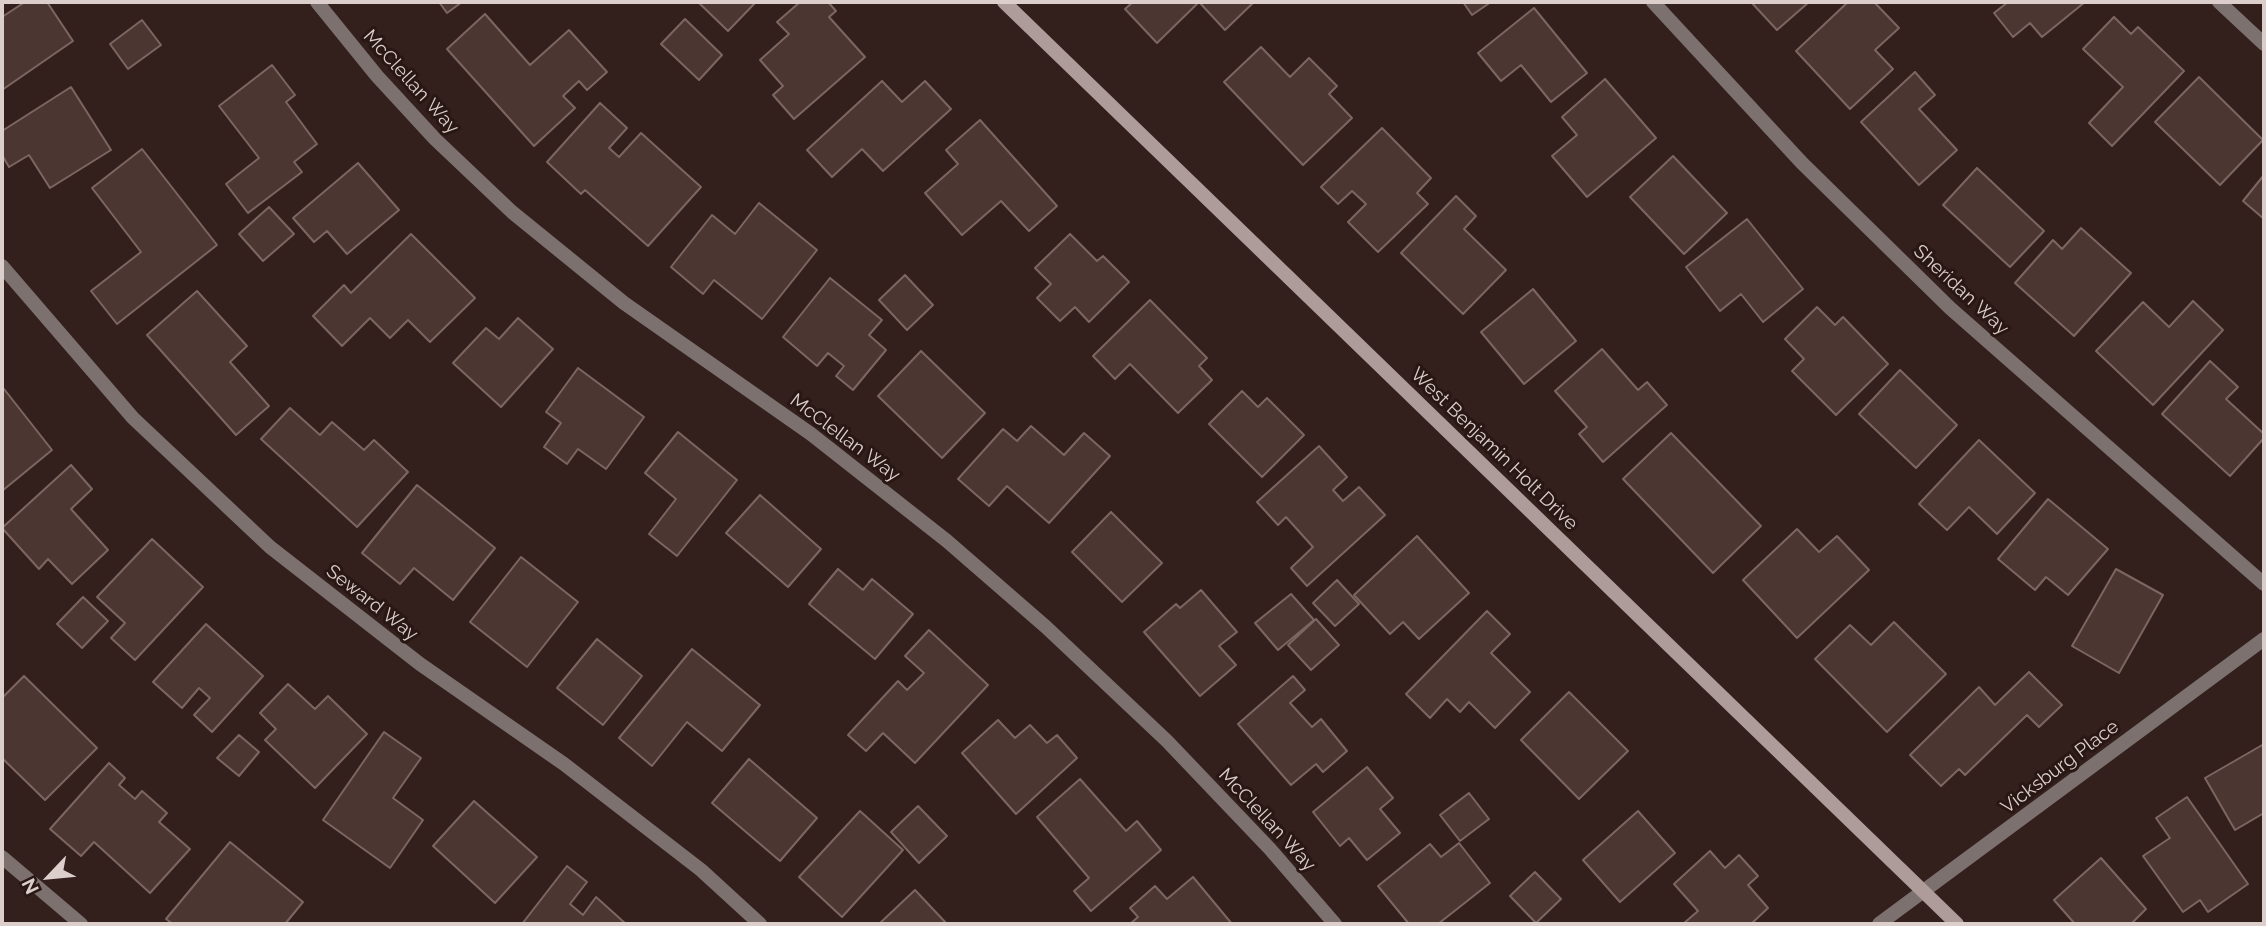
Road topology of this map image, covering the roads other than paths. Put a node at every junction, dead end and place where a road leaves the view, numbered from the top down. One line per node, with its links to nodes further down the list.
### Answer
1 (317, 2): 13 (street, McClellan Way)
2 (1004, 2): 10 (main road, West Benjamin Holt Drive)
3 (1653, 2): 7 (street, Sheridan Way)
4 (2219, 2): 5 (street)
5 (2264, 44)
6 (2, 266): 12 (street, Seward Way)
7 (2264, 584)
8 (2264, 639): 10 (street, Vicksburg Place)
9 (2, 857): 11 (street)
10 (1924, 892): 14 (street, Vicksburg Place); 15 (main road, West Benjamin Holt Drive)
11 (81, 924)
12 (760, 924)
13 (1335, 924)
14 (1879, 924)
15 (1957, 924)

